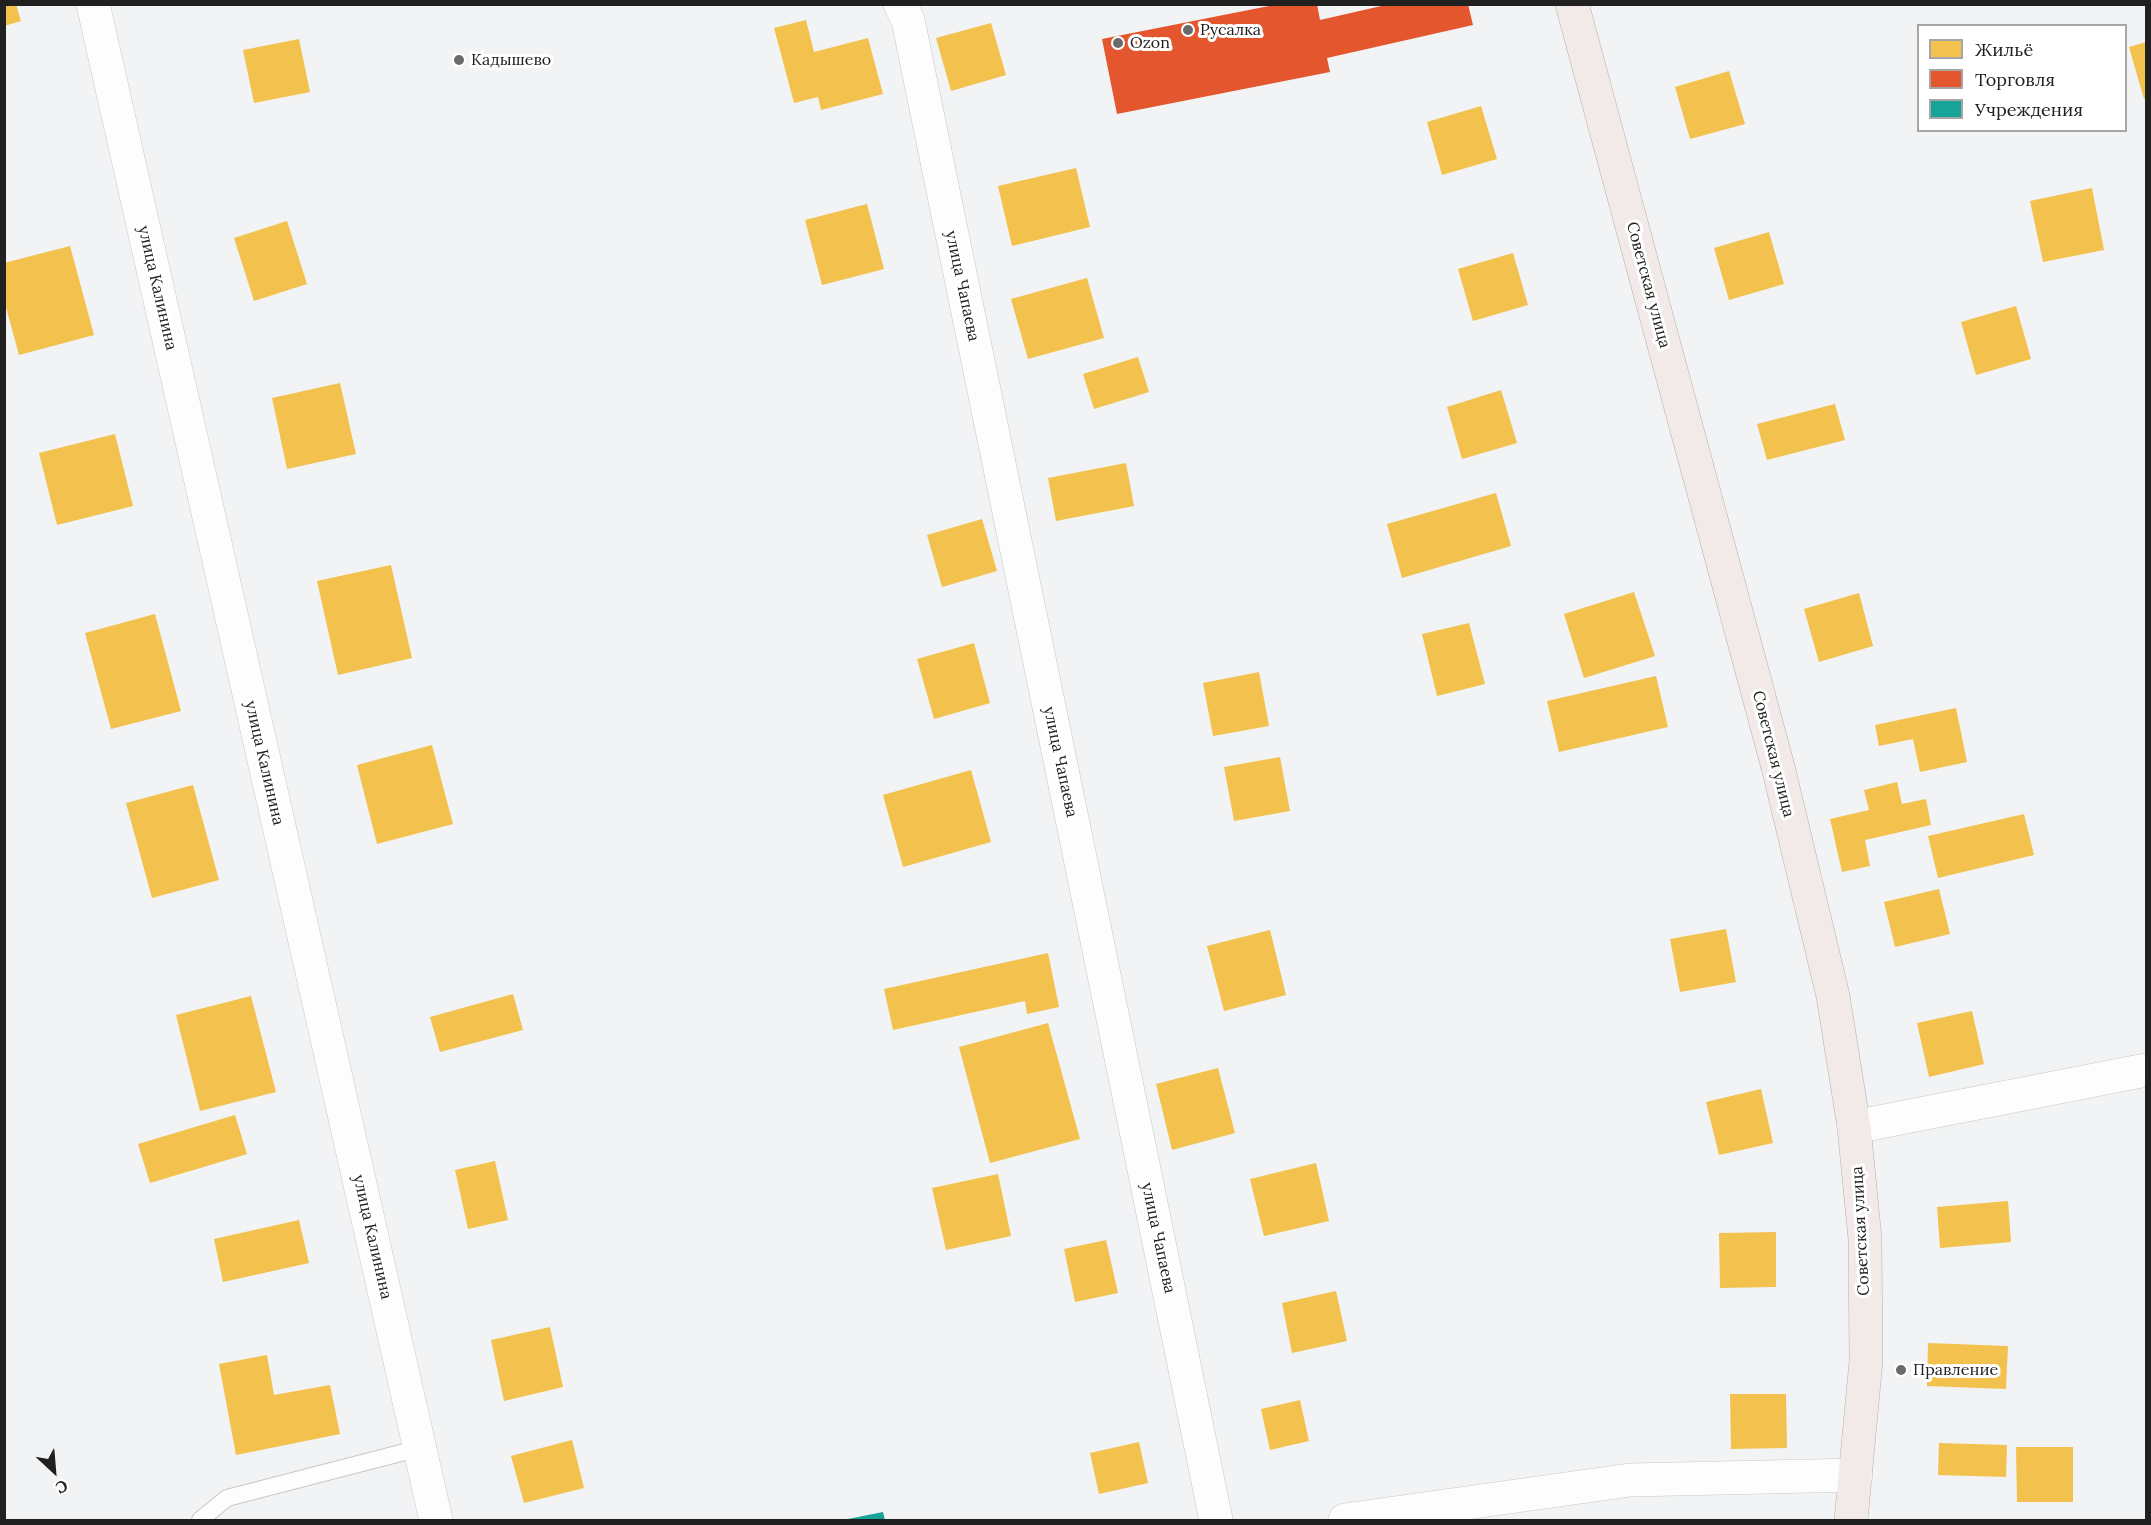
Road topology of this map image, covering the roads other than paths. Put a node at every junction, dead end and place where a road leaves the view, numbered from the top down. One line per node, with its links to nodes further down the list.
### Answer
1 (93, 4): 6 (street, улица Калинина)
2 (900, 4): 10 (street, улица Чапаева)
3 (1572, 4): 5 (main road, Советская улица)
4 (2146, 1070): 5 (street)
5 (1854, 1127): 7 (main road, Советская улица)
6 (420, 1448): 8 (lane); 9 (street, улица Калинина)
7 (1857, 1475): 11 (street); 12 (main road, Советская улица)
8 (200, 1521)
9 (436, 1521)
10 (1216, 1521)
11 (1345, 1521)
12 (1851, 1521)

